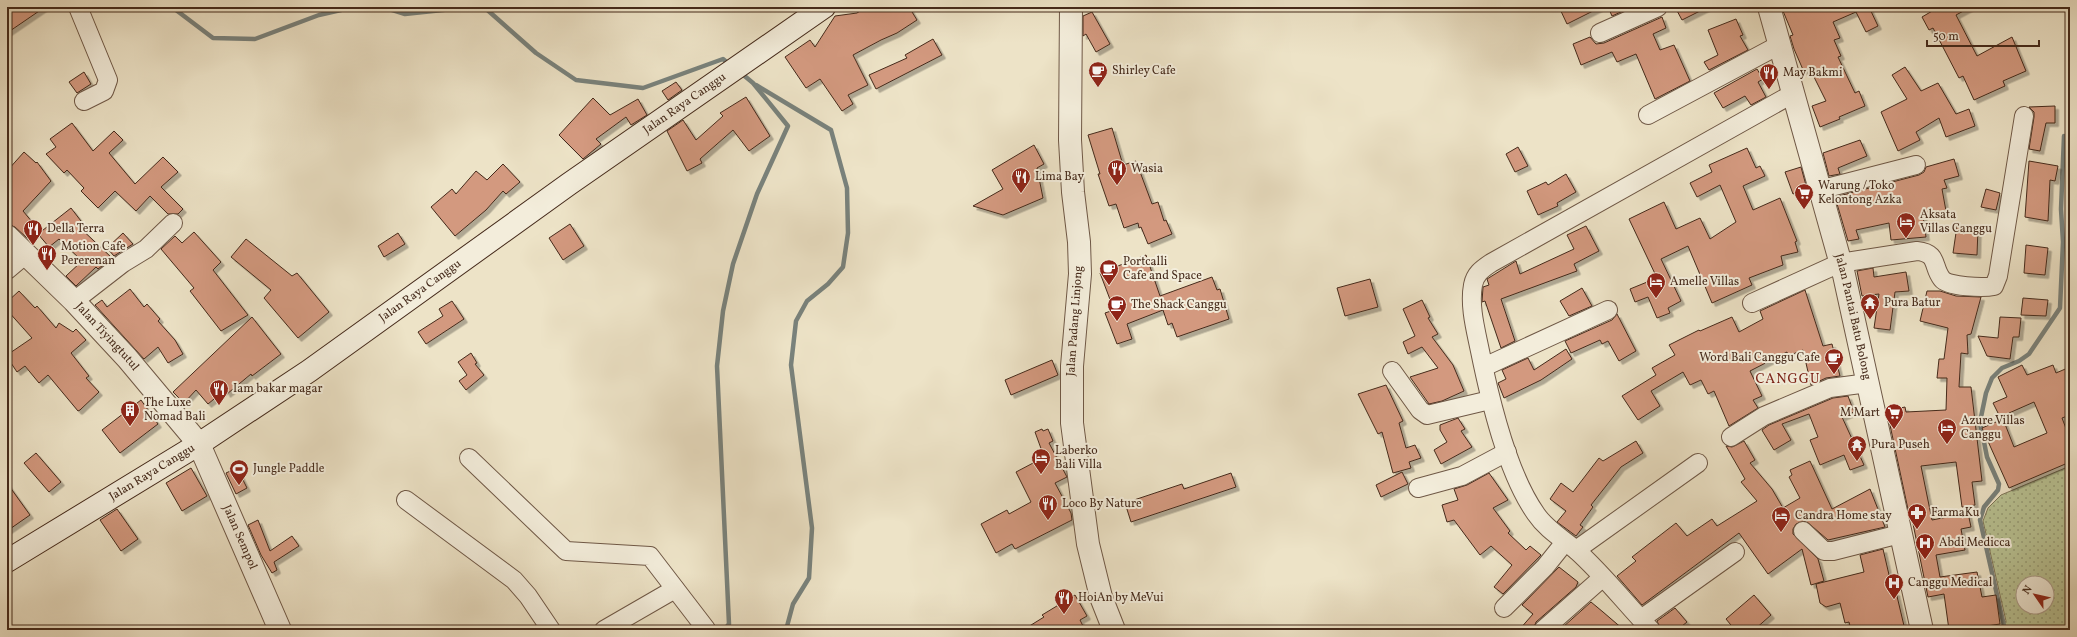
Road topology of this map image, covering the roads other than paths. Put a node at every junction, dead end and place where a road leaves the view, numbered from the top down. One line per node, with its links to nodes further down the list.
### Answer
1 (78, 7): 9 (street)
2 (824, 7): 27 (street, Jalan Raya Canggu)
3 (1071, 7): 46 (street, Jalan Padang Linjong)
4 (1658, 7): 6 (street)
5 (1769, 7): 7 (street, Jalan Pantai Batu Bolong)
6 (1600, 33)
7 (1779, 45): 8 (street, Jalan Pantai Batu Bolong); 10 (street)
8 (1794, 93): 13 (street, Jalan Pantai Batu Bolong); 22 (street)
9 (84, 102)
10 (1648, 116)
11 (2024, 116): 17 (street)
12 (1916, 165): 13 (street)
13 (1820, 190): 17 (street, Jalan Pantai Batu Bolong)
14 (173, 224): 19 (street)
15 (7, 236): 16 (street, Jalan Tiyingtutul)
16 (26, 254): 18 (street); 19 (street, Jalan Tiyingtutul)
17 (1840, 263): 20 (street); 24 (street, Jalan Pantai Batu Bolong)
18 (7, 270)
19 (74, 301): 27 (street, Jalan Tiyingtutul)
20 (1752, 303)
21 (1608, 310): 22 (street)
22 (1484, 367): 25 (street)
23 (1392, 371): 25 (street)
24 (1868, 383): 26 (street); 34 (street, Jalan Pantai Batu Bolong)
25 (1490, 400): 28 (street)
26 (1731, 437)
27 (199, 444): 37 (street, Jalan Raya Canggu); 43 (street, Jalan Sempol)
28 (1507, 452): 31 (street); 35 (street)
29 (469, 458): 39 (street)
30 (1698, 463): 35 (street)
31 (1418, 488)
32 (406, 500): 44 (street)
33 (1803, 531): 34 (street)
34 (1900, 534): 48 (street, Jalan Pantai Batu Bolong)
35 (1571, 546): 38 (street); 40 (street)
36 (1735, 552): 41 (street)
37 (7, 562)
38 (1602, 578): 41 (street); 47 (street)
39 (675, 589): 42 (street); 45 (street)
40 (1504, 608)
41 (1646, 625)
42 (706, 629)
43 (280, 630)
44 (551, 630)
45 (604, 630)
46 (1114, 630)
47 (1543, 630)
48 (1922, 630)

